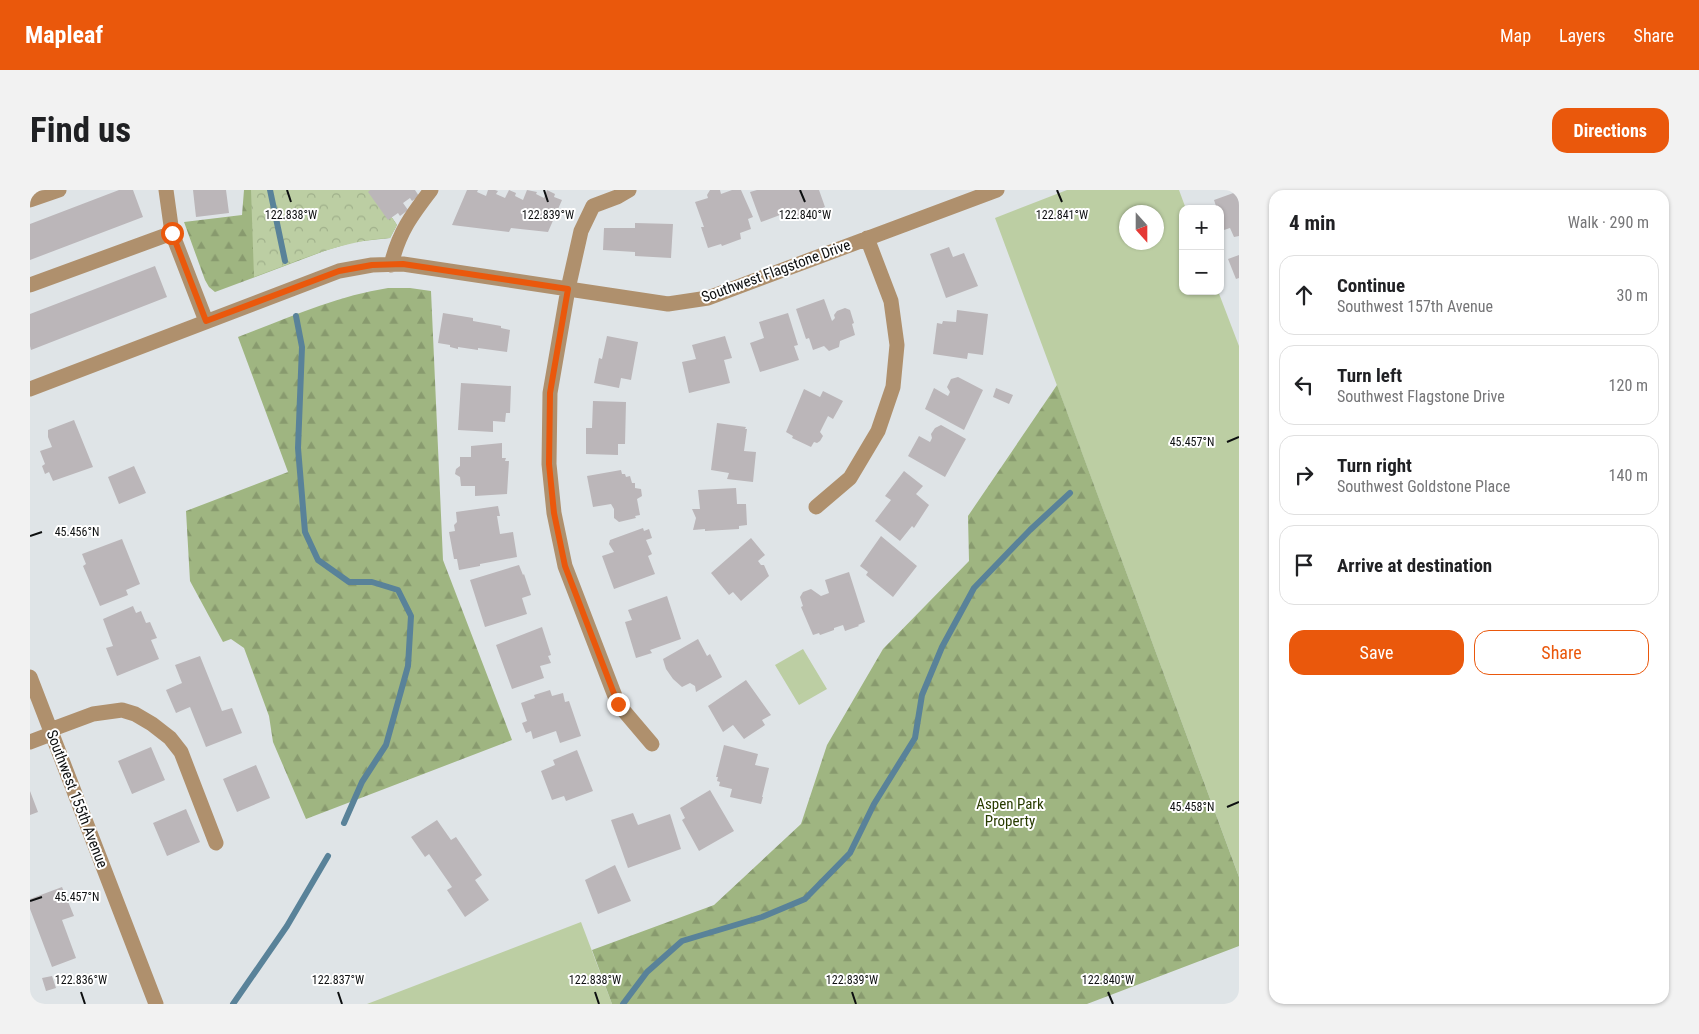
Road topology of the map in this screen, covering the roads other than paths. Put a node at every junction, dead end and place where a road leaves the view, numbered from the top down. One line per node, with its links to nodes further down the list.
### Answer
1 (59, 190): 6 (street)
2 (166, 190): 7 (street)
3 (431, 190): 9 (street)
4 (629, 190): 11 (street)
5 (997, 190): 8 (street, Southwest Flagstone Drive)
6 (30, 200)
7 (172, 233): 10 (street); 12 (street)
8 (867, 238): 11 (street, Southwest Flagstone Drive); 14 (street)
9 (391, 264): 11 (street, Southwest Flagstone Drive); 12 (street, Southwest Flagstone Drive)
10 (30, 285)
11 (568, 289): 18 (street)
12 (206, 321): 13 (street, Southwest Flagstone Drive)
13 (30, 388)
14 (816, 508)
15 (30, 677): 16 (street, Southwest 155th Avenue)
16 (51, 732): 17 (street); 19 (street); 20 (street, Southwest 155th Avenue)
17 (30, 742)
18 (652, 744)
19 (216, 843)
20 (156, 1004)

